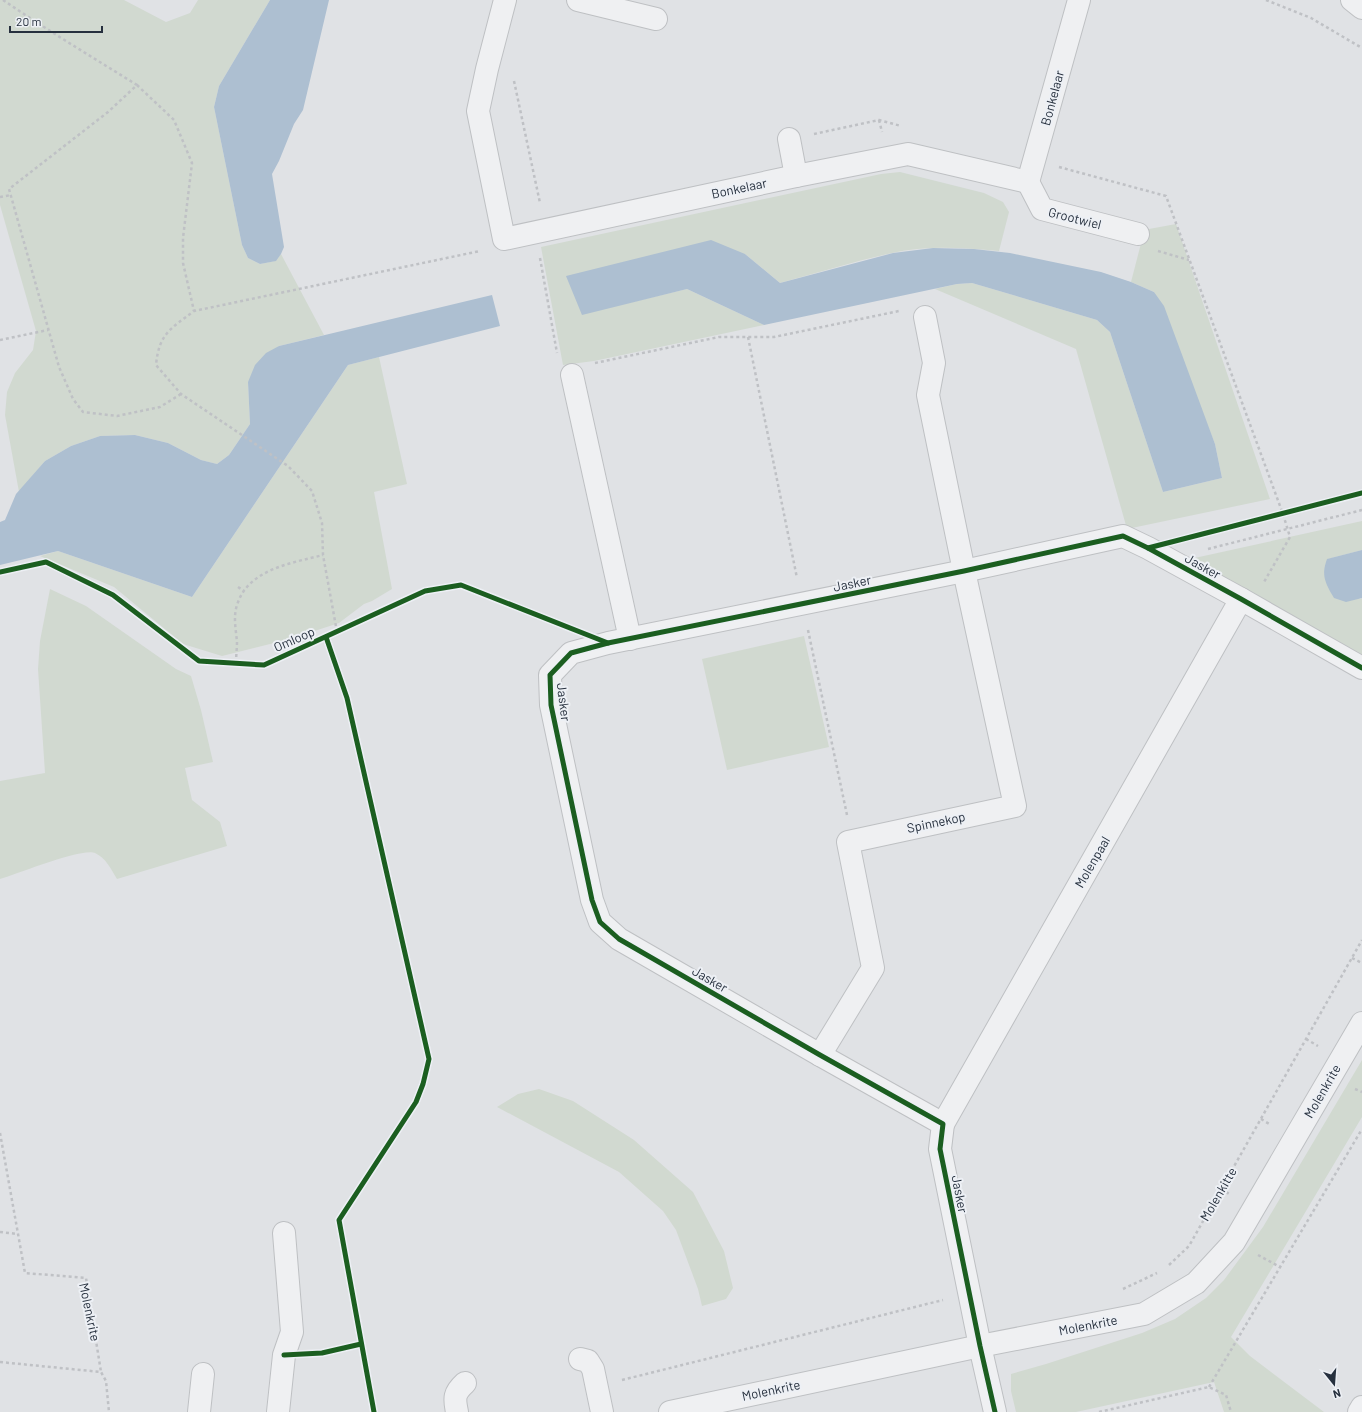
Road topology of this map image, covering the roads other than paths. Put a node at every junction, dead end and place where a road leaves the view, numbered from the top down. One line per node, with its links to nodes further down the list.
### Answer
1 (505, 0): 8 (street, Bonkelaar)
2 (578, 0): 6 (street)
3 (1079, 0): 9 (street, Bonkelaar)
4 (1352, 0): 5 (street)
5 (1362, 8)
6 (656, 19)
7 (789, 139): 8 (street)
8 (796, 176): 9 (street, Bonkelaar)
9 (1028, 182): 10 (street, Grootwiel)
10 (1138, 234)
11 (926, 317): 13 (street)
12 (572, 375): 15 (street)
13 (964, 571): 14 (street, Jasker); 15 (street, Jasker); 18 (street, Spinnekop)
14 (1246, 602): 16 (street, Jasker); 19 (street, Molenpaal)
15 (630, 639): 18 (street, Jasker)
16 (1362, 668)
17 (1362, 1023): 21 (street, Molenkrite)
18 (820, 1055): 19 (street, Jasker)
19 (943, 1124): 21 (street, Jasker)
20 (284, 1233): 27 (street)
21 (980, 1346): 30 (street, Molenkrite); 31 (street, Jasker)
22 (580, 1359): 29 (street)
23 (203, 1374): 26 (street)
24 (465, 1383): 28 (street)
25 (1362, 1407): 32 (street)
26 (199, 1412)
27 (278, 1412)
28 (457, 1412)
29 (602, 1412)
30 (670, 1412)
31 (995, 1412)
32 (1359, 1412)

